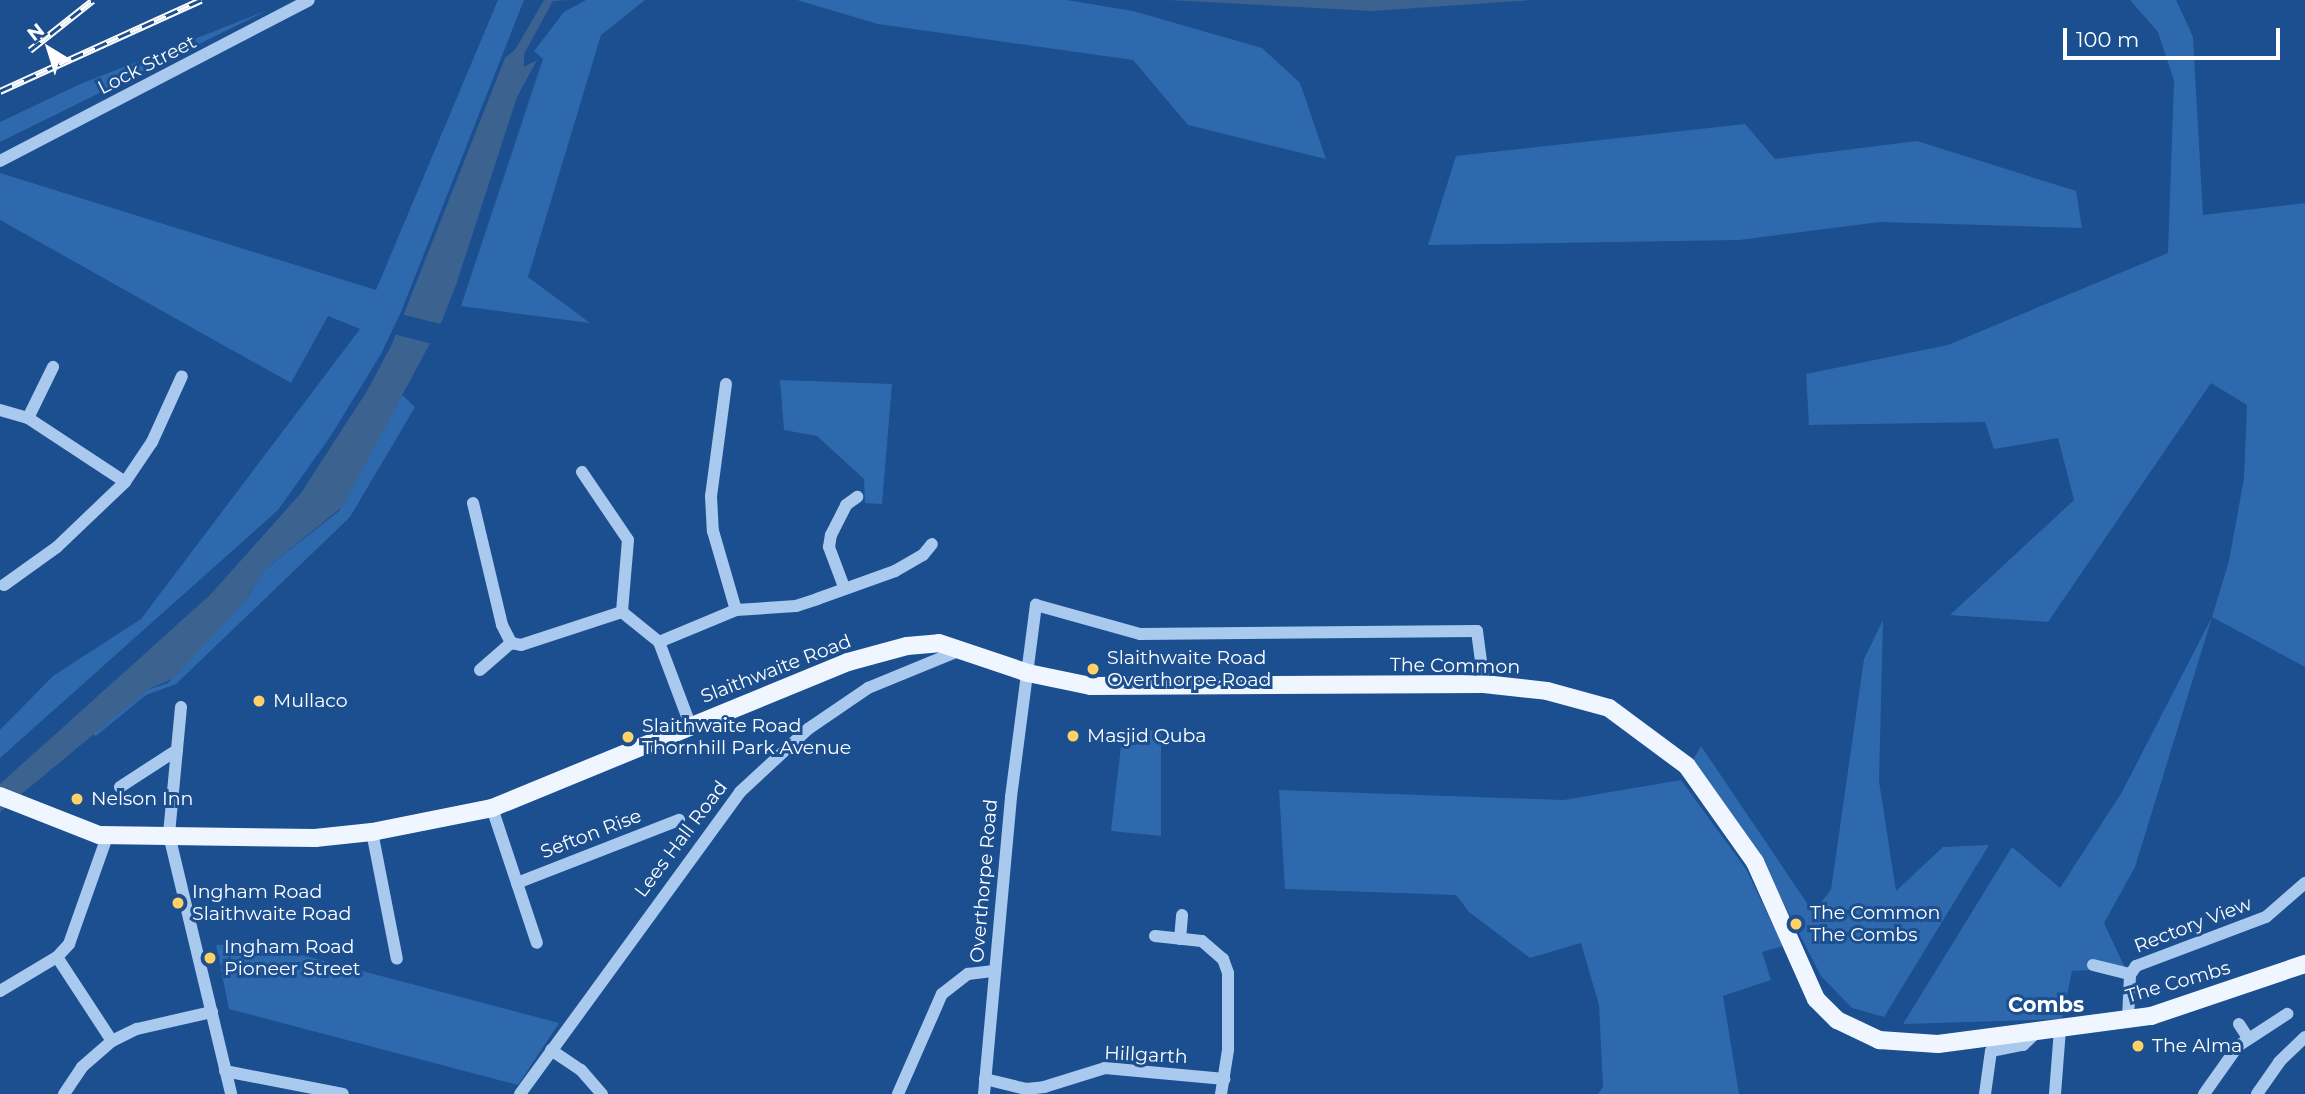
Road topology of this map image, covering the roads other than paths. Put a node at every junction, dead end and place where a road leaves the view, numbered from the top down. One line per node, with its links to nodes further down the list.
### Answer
1 (309, 0): 2 (street, Lock Street)
2 (0, 161)
3 (54, 367): 7 (street)
4 (182, 376): 9 (street)
5 (726, 384): 15 (street)
6 (0, 410): 7 (street)
7 (28, 418): 9 (street)
8 (582, 472): 16 (street)
9 (125, 482): 13 (street)
10 (857, 497): 14 (street)
11 (473, 503): 18 (street)
12 (932, 544): 14 (street)
13 (4, 585)
14 (844, 587): 15 (street)
15 (736, 610): 17 (street)
16 (622, 612): 17 (street); 18 (street)
17 (659, 642): 24 (street)
18 (511, 643): 20 (street)
19 (964, 649): 21 (main road, The Common); 24 (main road, Slaithwaite Road); 56 (street, Lees Hall Road)
20 (480, 670)
21 (1028, 673): 22 (main road, The Common); 22 (street, Overthorpe Road); 43 (street, Overthorpe Road)
22 (1483, 684): 52 (main road, The Common)
23 (181, 707): 25 (street)
24 (690, 724): 28 (main road, Slaithwaite Road)
25 (177, 750): 26 (street); 32 (street)
26 (120, 787)
27 (0, 796): 31 (main road, Slaithwaite Road)
28 (492, 808): 30 (main road, Slaithwaite Road); 33 (street)
29 (679, 820): 33 (street, Sefton Rise)
30 (372, 832): 32 (main road, Slaithwaite Road); 40 (street)
31 (108, 834): 32 (main road, Slaithwaite Road); 39 (street)
32 (169, 835): 46 (street)
33 (517, 883): 38 (street)
34 (2305, 883): 44 (street, Rectory View)
35 (1182, 915): 37 (street)
36 (1155, 936): 37 (street)
37 (1180, 939): 59 (street)
38 (537, 943)
39 (57, 957): 45 (street); 55 (street)
40 (397, 959)
41 (2305, 964): 48 (main road, The Combs)
42 (2093, 965): 44 (street)
43 (994, 971): 58 (street, Overthorpe Road); 65 (street)
44 (2130, 974): 48 (street, Rectory View)
45 (0, 991)
46 (212, 1012): 55 (street); 57 (street)
47 (2287, 1014): 54 (street)
48 (2128, 1019): 50 (main road, The Combs)
49 (2239, 1024): 54 (street)
50 (2060, 1029): 51 (main road, The Combs); 69 (street)
51 (2036, 1033): 52 (main road, The Combs); 68 (street)
52 (1861, 1035)
53 (2305, 1037): 71 (street)
54 (2248, 1038): 70 (street)
55 (112, 1041): 60 (street)
56 (551, 1050): 63 (street, Lees Hall Road); 64 (street)
57 (225, 1071): 61 (street); 62 (street)
58 (985, 1079): 59 (street, Hillgarth); 66 (street, Overthorpe Road)
59 (1224, 1079): 67 (street)
60 (64, 1094)
61 (231, 1094)
62 (343, 1094)
63 (520, 1094)
64 (602, 1094)
65 (898, 1094)
66 (984, 1094)
67 (1221, 1094)
68 (1985, 1094)
69 (2055, 1094)
70 (2204, 1094)
71 (2257, 1094)

